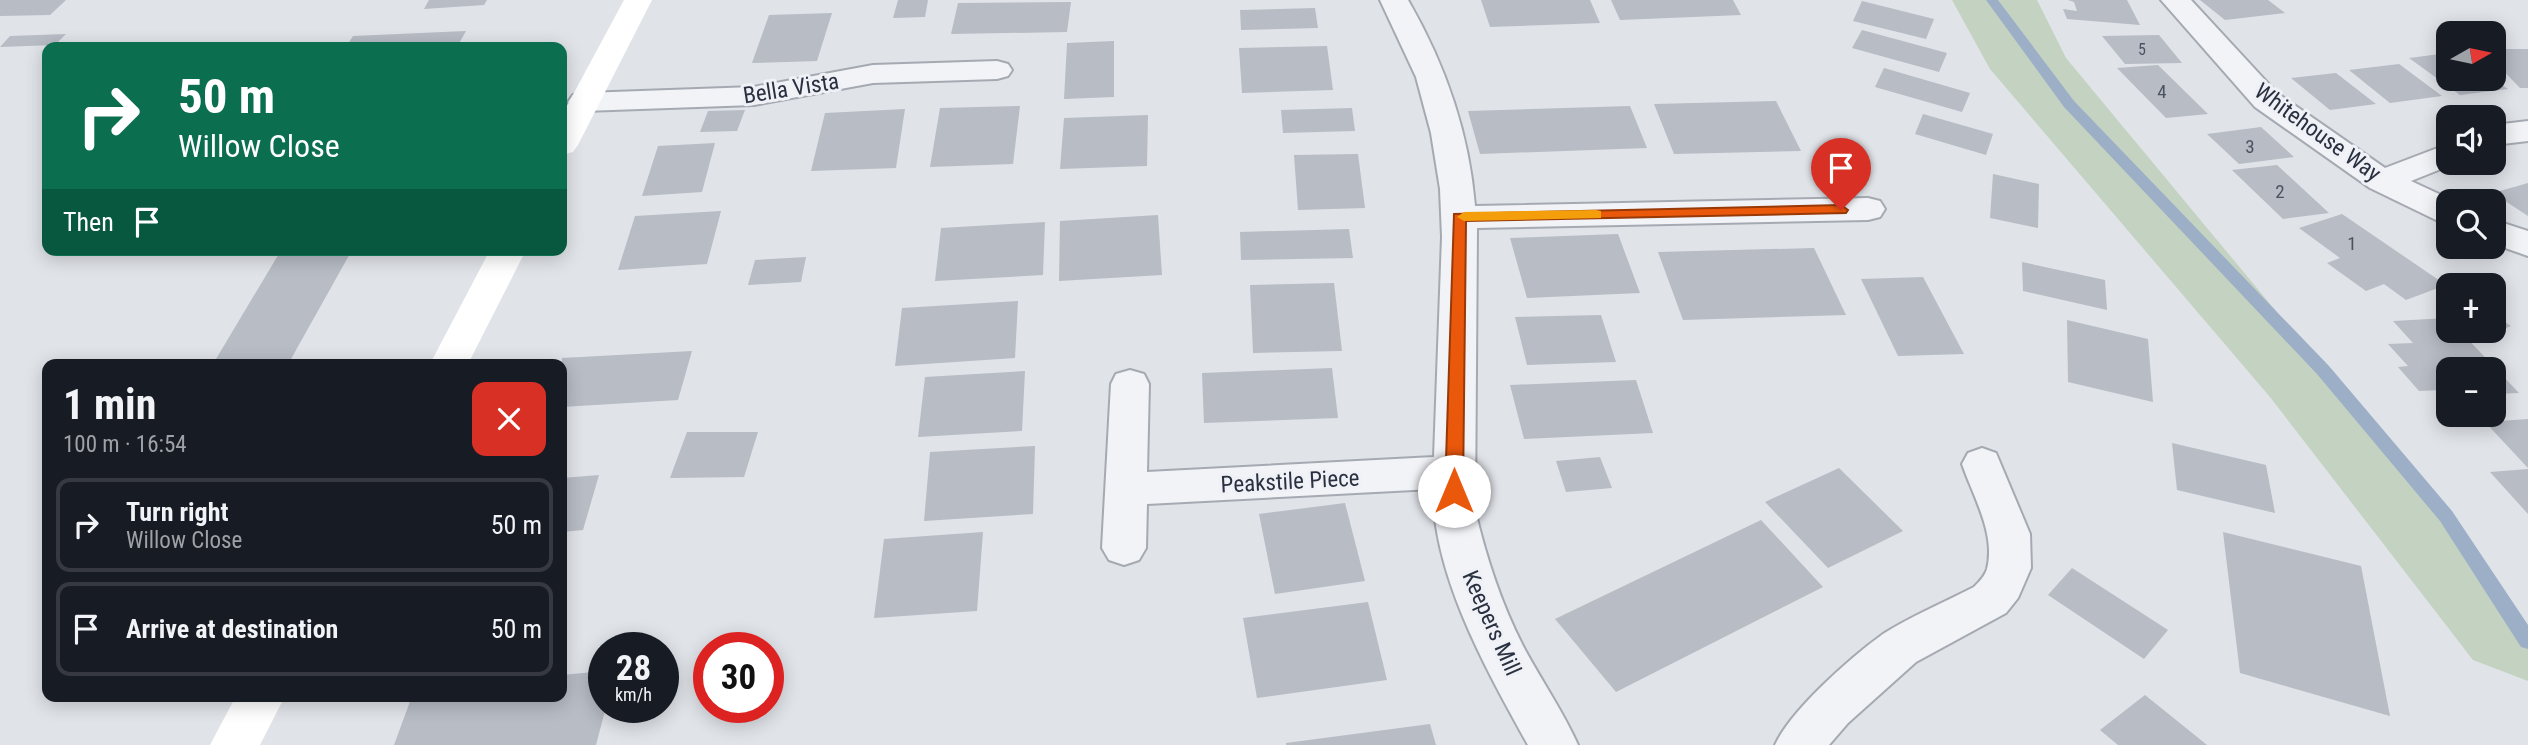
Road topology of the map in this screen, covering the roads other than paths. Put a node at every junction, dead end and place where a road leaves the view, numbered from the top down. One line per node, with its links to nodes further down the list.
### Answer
1 (638, 0): 5 (street)
2 (1394, 0): 13 (street, Keepers Mill)
3 (2175, 0): 10 (street, Whitehouse Way)
4 (997, 70): 5 (street, Bella Vista)
5 (584, 102): 8 (street)
6 (2528, 131): 7 (street)
7 (2506, 134)
8 (567, 135)
9 (2436, 159): 10 (street)
10 (2382, 181): 11 (street, Whitehouse Way)
11 (2436, 206)
12 (1868, 209): 13 (street)
13 (1459, 217): 20 (street, Keepers Mill)
14 (2506, 236): 15 (street)
15 (2528, 244)
16 (505, 256): 17 (street)
17 (452, 359)
18 (1130, 384): 21 (street)
19 (1982, 464): 26 (street)
20 (1454, 472): 21 (street, Peakstile Piece); 25 (street, Keepers Mill)
21 (1127, 489): 22 (street)
22 (1124, 548)
23 (259, 702): 24 (street)
24 (234, 745)
25 (1554, 745)
26 (1799, 745)

